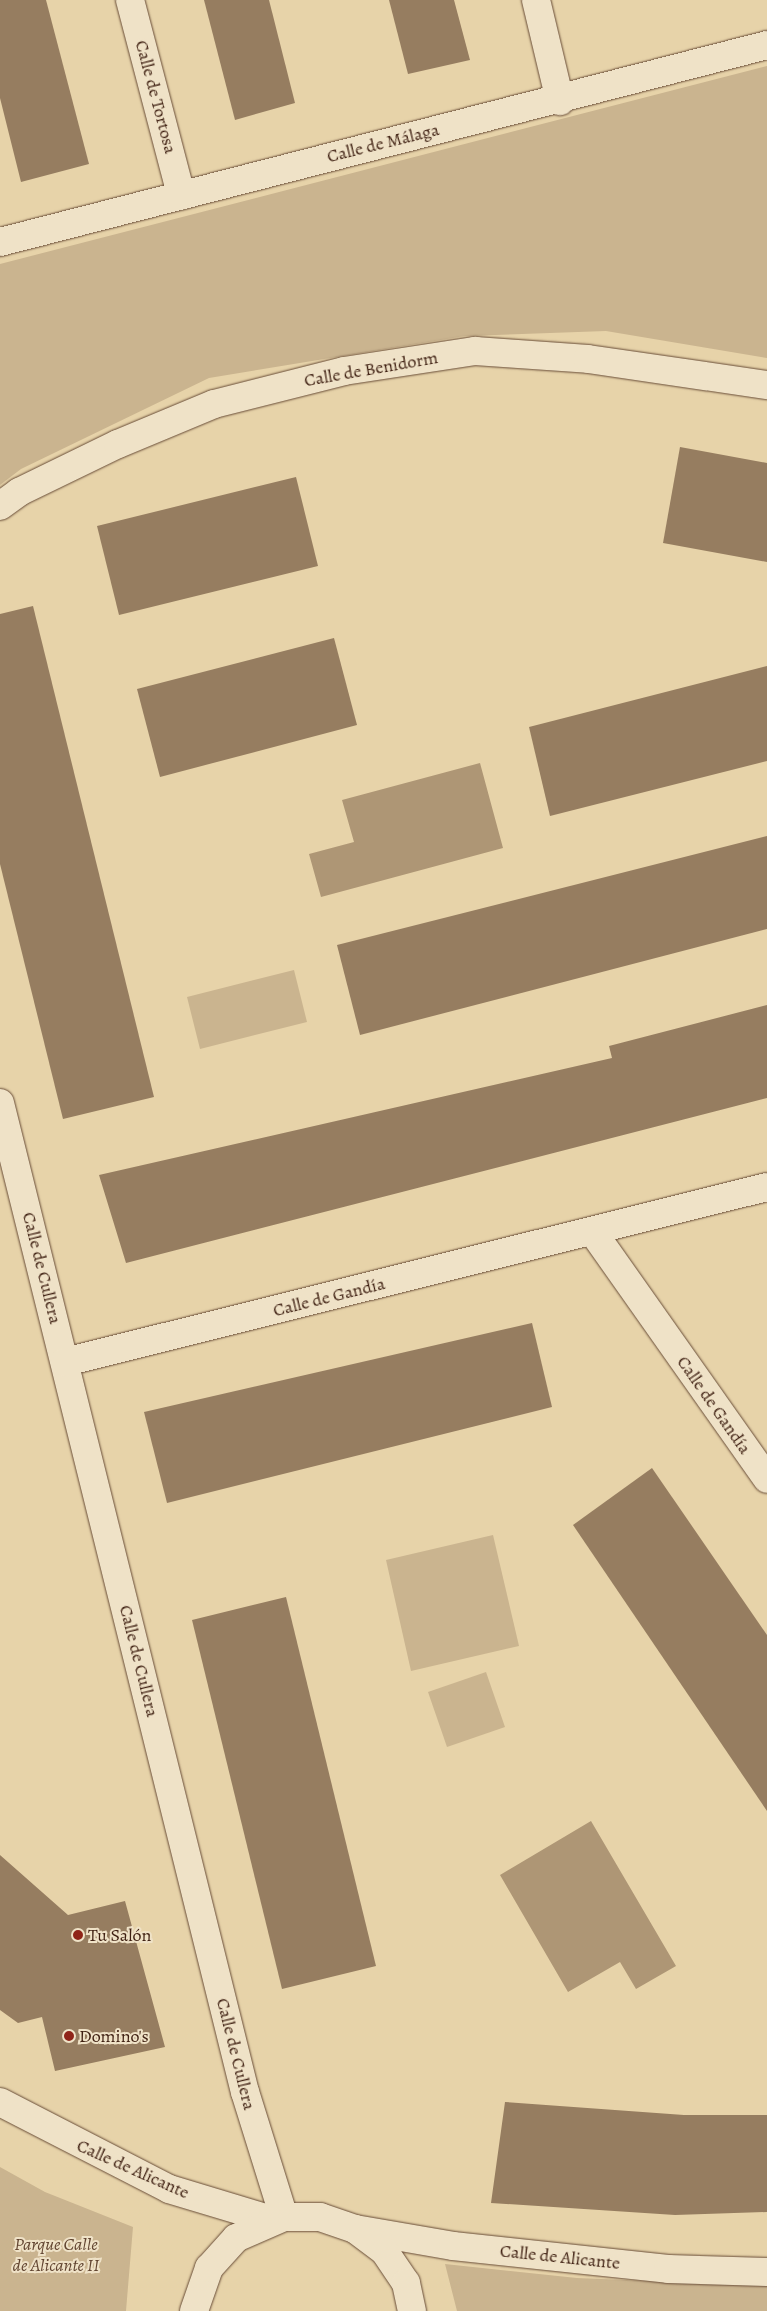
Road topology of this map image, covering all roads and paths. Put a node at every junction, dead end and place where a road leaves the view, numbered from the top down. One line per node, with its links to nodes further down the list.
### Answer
1 (130, 0): 5 (street, Calle de Tortosa)
2 (536, 0): 4 (street)
3 (767, 45): 4 (street, Calle de Málaga)
4 (560, 101): 5 (street, Calle de Málaga)
5 (181, 195): 6 (street, Calle de Málaga)
6 (0, 242)
7 (767, 385): 8 (street, Calle de Benidorm)
8 (0, 506)
9 (0, 1103): 12 (street, Calle de Cullera)
10 (767, 1187): 11 (street, Calle de Gandía)
11 (593, 1232): 12 (street, Calle de Gandía); 13 (street, Calle de Gandía)
12 (65, 1362): 15 (street, Calle de Cullera)
13 (767, 1479)
14 (0, 2102): 15 (street, Calle de Alicante)
15 (278, 2219): 16 (street); 18 (street)
16 (355, 2229): 17 (street, Calle de Alicante); 19 (street)
17 (767, 2272)
18 (194, 2311)
19 (412, 2311)

